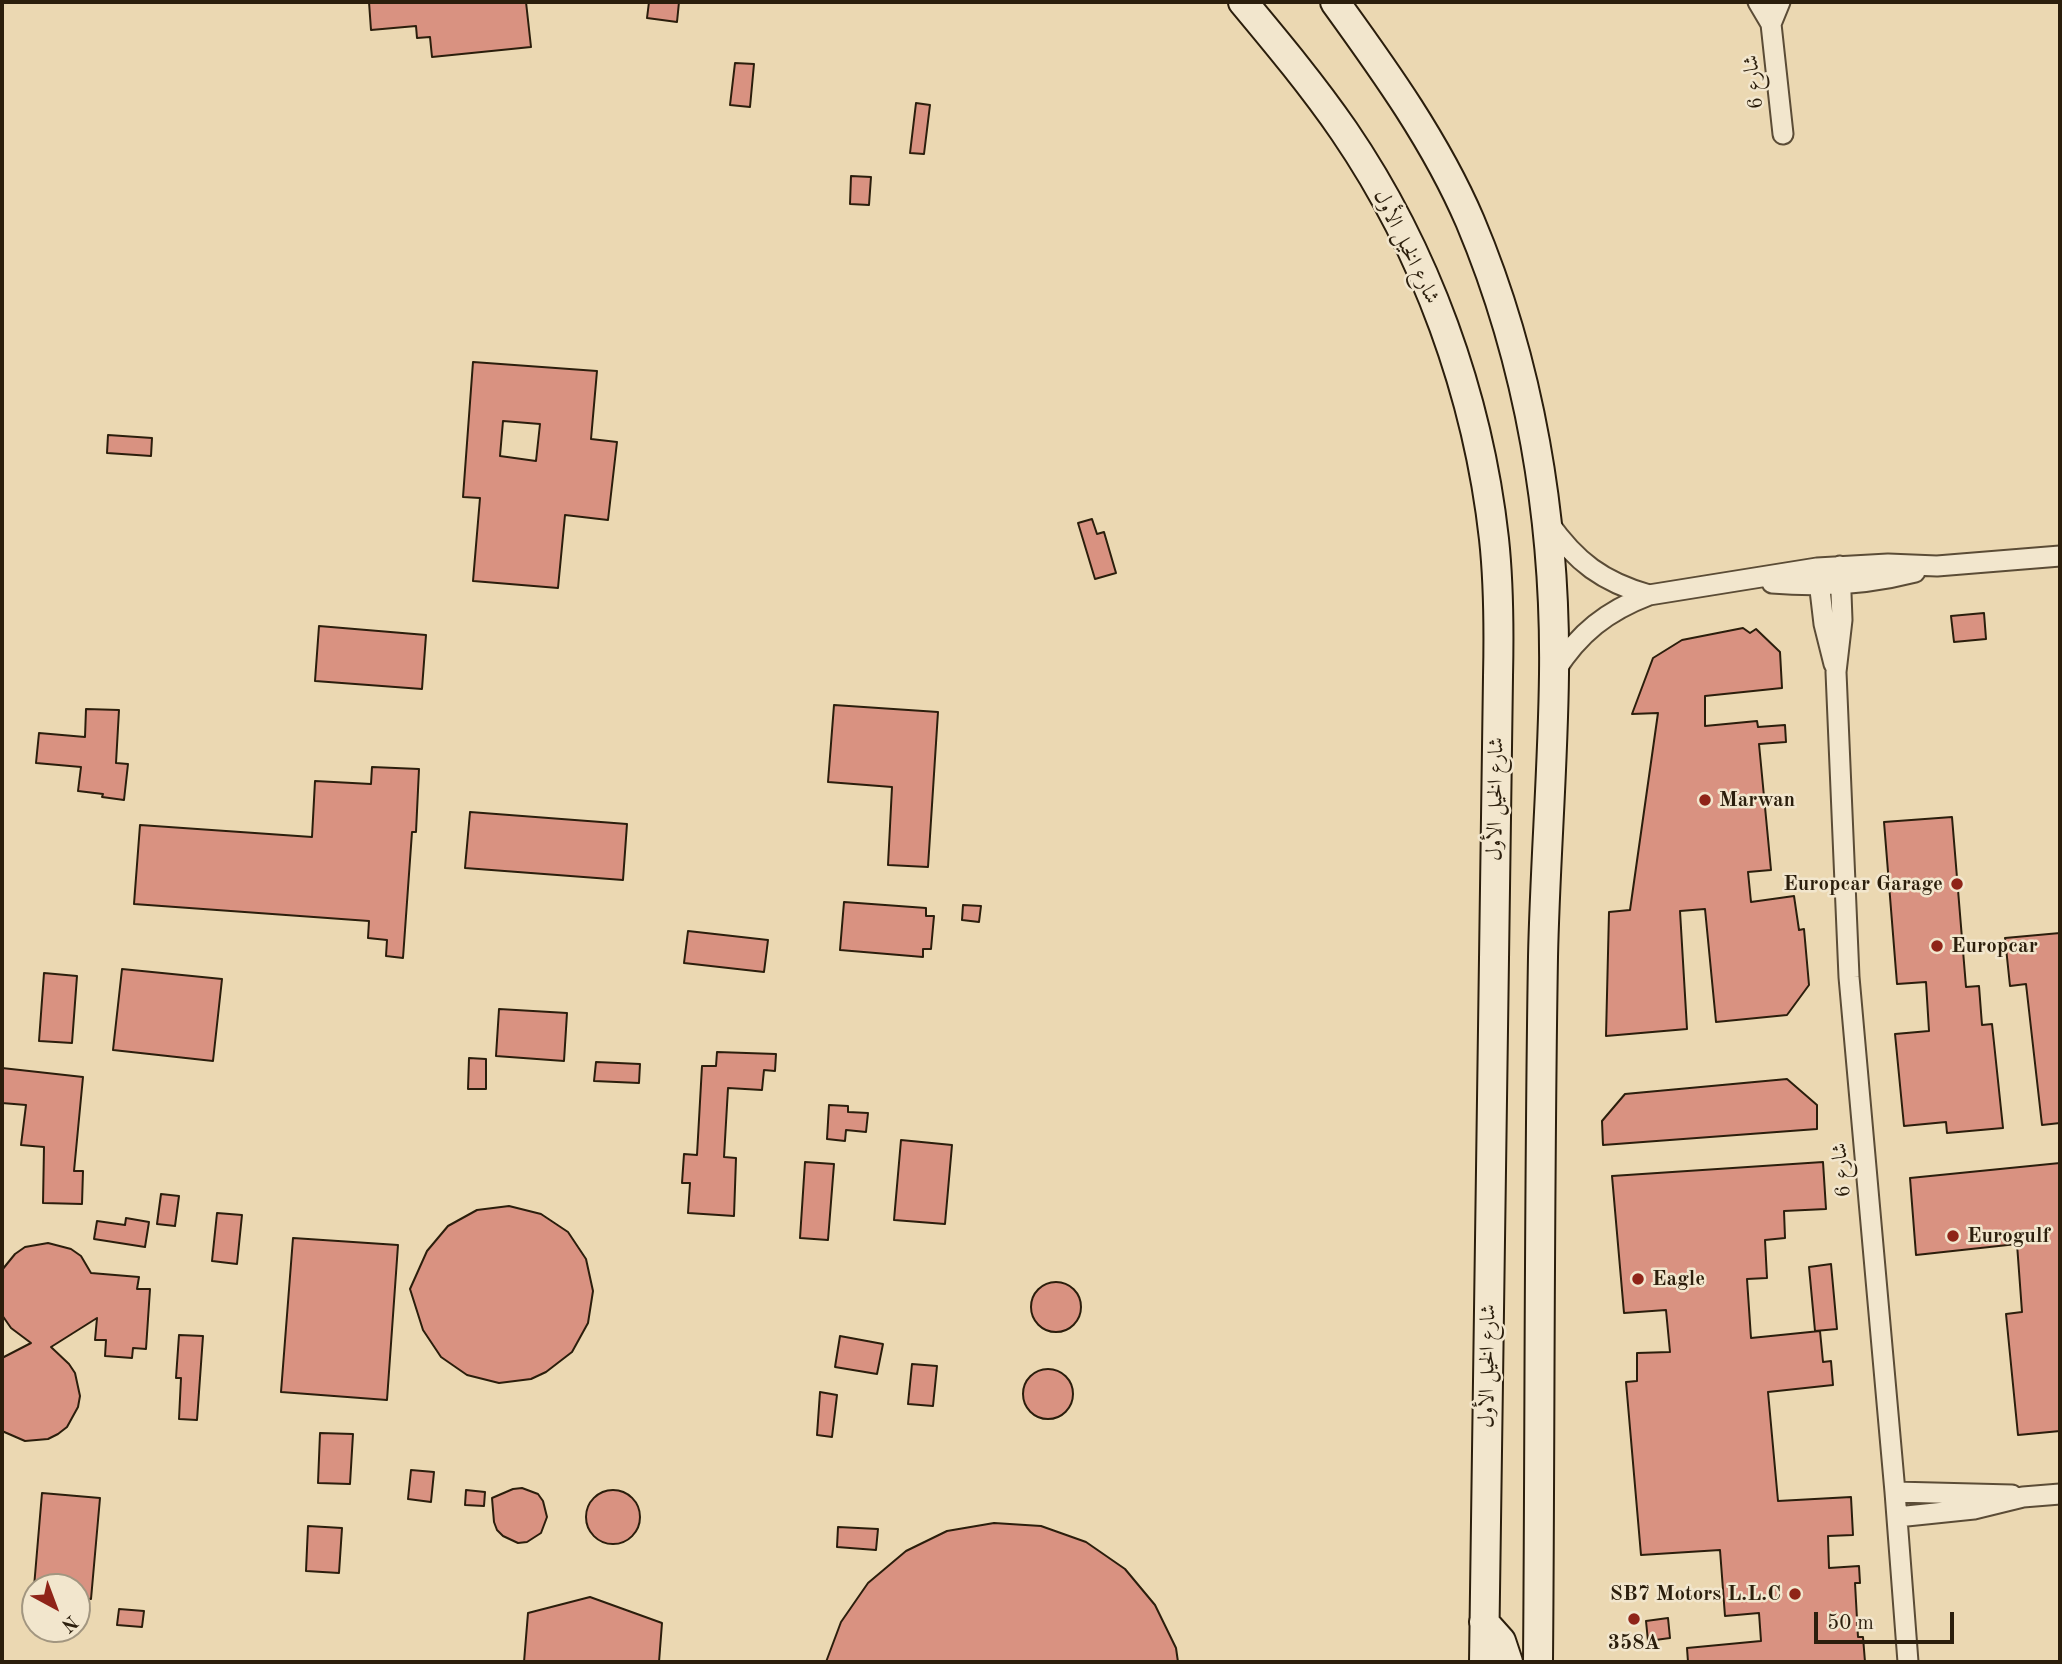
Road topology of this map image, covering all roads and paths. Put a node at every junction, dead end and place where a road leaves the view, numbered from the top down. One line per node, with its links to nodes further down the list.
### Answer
1 (1243, 2): 18 (main road, شارع الخيل الأول)
2 (1335, 2): 7 (main road)
3 (1758, 2): 5 (street, شارع 6)
4 (1780, 2): 5 (street, شارع 6)
5 (1771, 24): 6 (street, شارع 6)
6 (1783, 134)
7 (1548, 521): 11 (street); 12 (main road)
8 (2060, 556): 9 (street)
9 (1840, 575): 10 (street); 13 (street, شارع 6)
10 (1818, 576): 11 (street); 13 (street, شارع 6)
11 (1649, 596): 12 (street)
12 (1554, 672): 21 (main road)
13 (1836, 672): 14 (street, شارع 6)
14 (1895, 1492): 16 (street); 17 (street, شارع 6)
15 (2060, 1494): 16 (street)
16 (2023, 1497): 17 (street)
17 (1897, 1517): 22 (street, شارع 6)
18 (1484, 1622): 19 (main road, شارع الخيل الأول); 20 (main road)
19 (1484, 1662)
20 (1508, 1662)
21 (1538, 1662)
22 (1908, 1662)

